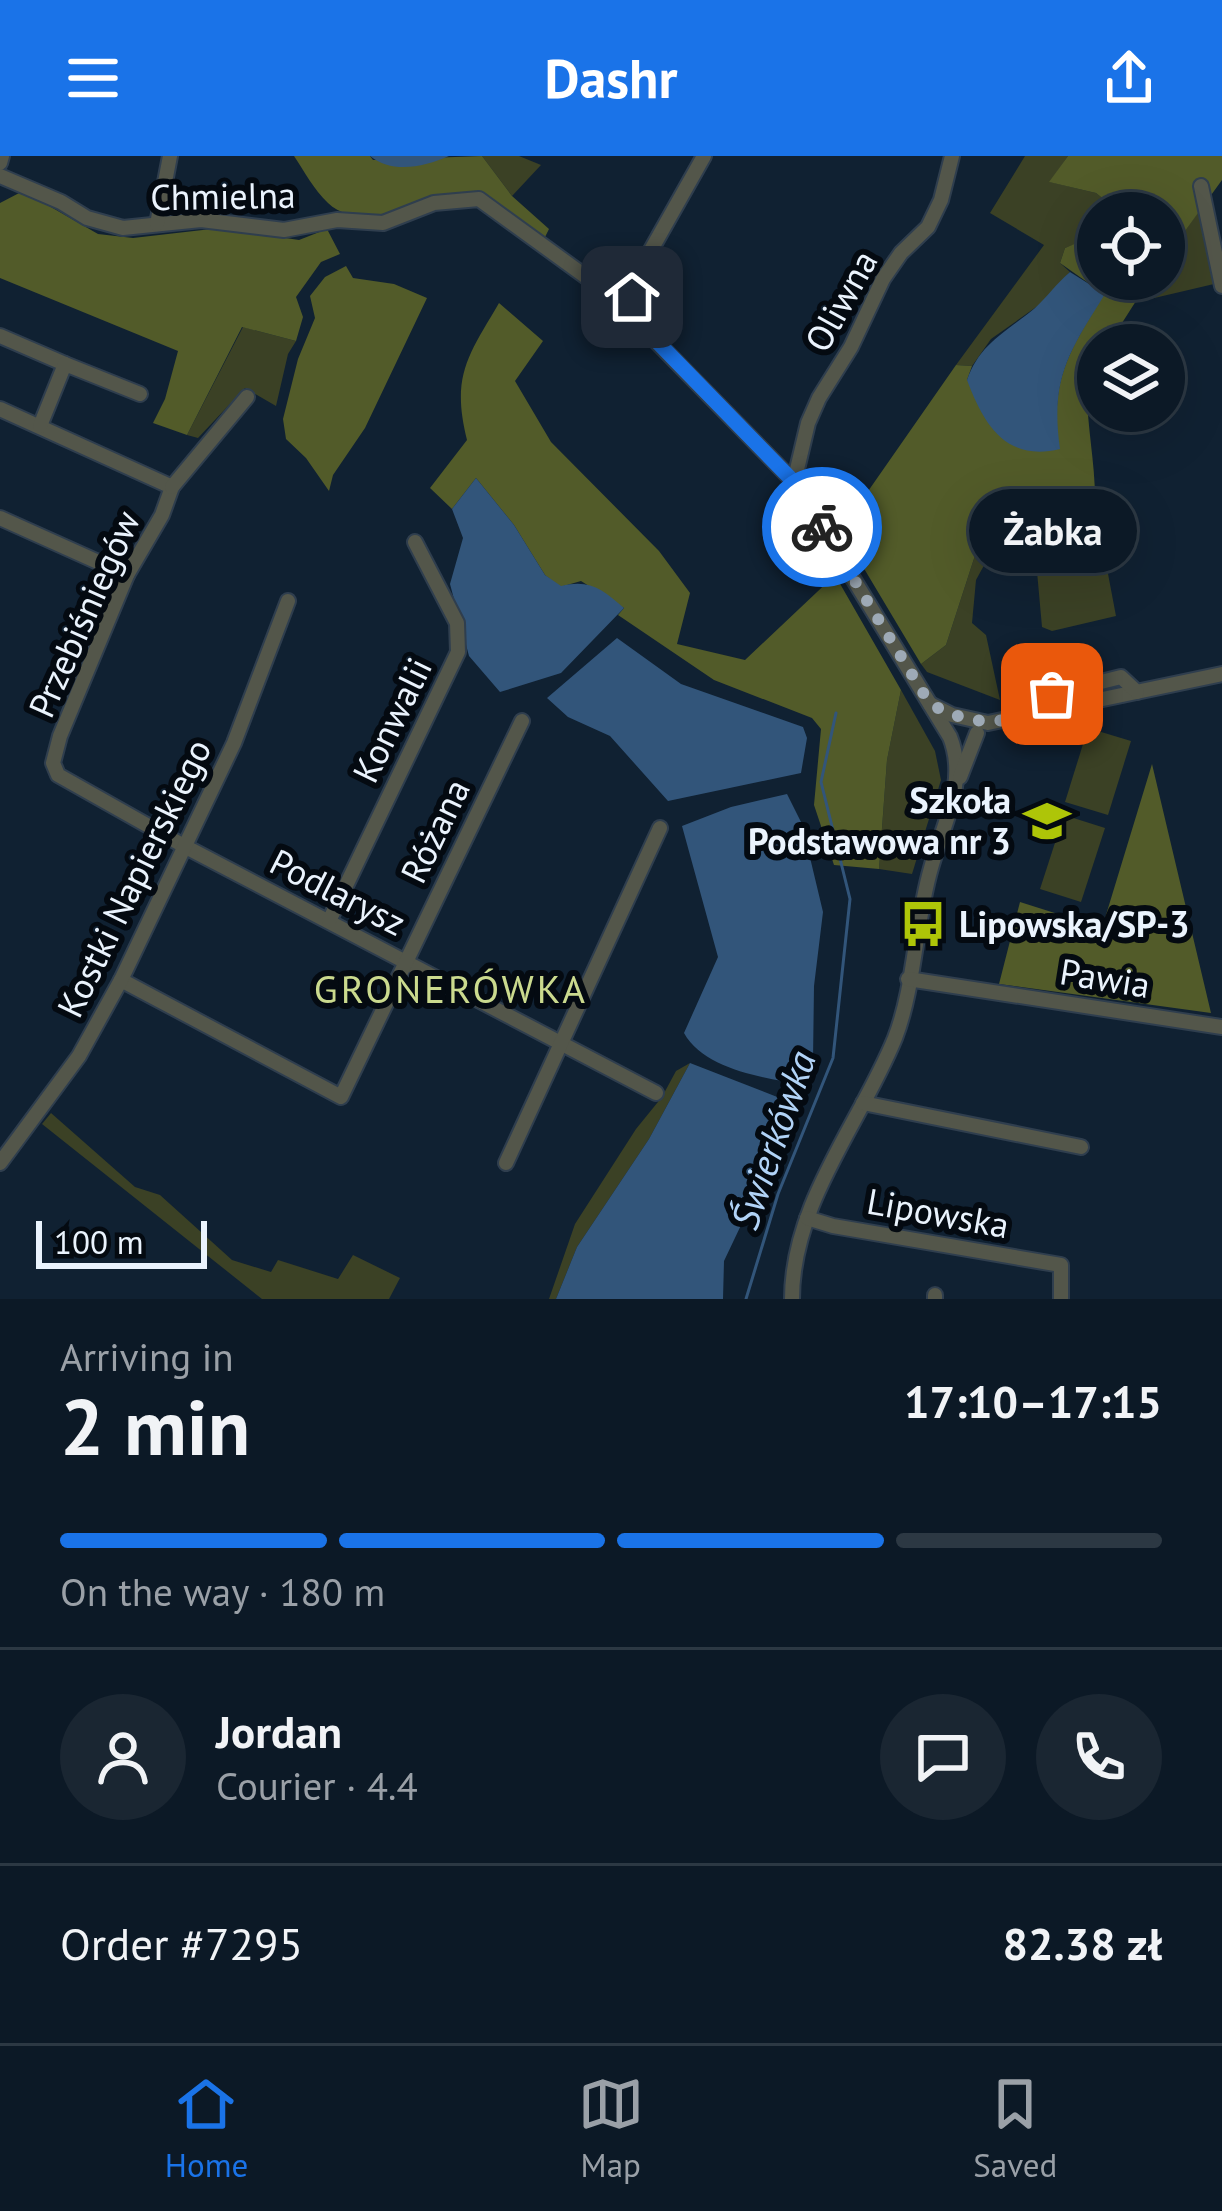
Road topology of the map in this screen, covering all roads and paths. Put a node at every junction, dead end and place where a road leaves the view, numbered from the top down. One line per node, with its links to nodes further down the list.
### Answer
1 (170, 156): 6 (street)
2 (952, 156): 15 (street, Oliwna)
3 (698, 158): 8 (street)
4 (0, 176): 6 (street, Chmielna)
5 (1201, 186): 7 (street)
6 (157, 224): 8 (street, Chmielna)
7 (1222, 286)
8 (633, 310): 15 (street, Lipowska)
9 (0, 336): 10 (street)
10 (65, 364): 11 (street); 14 (street)
11 (140, 394)
12 (247, 397): 16 (street, Przebiśniegów)
13 (0, 409): 14 (street)
14 (40, 426): 16 (street)
15 (794, 482): 22 (street, Lipowska)
16 (168, 485): 19 (street, Przebiśniegów)
17 (0, 518): 19 (street)
18 (415, 542): 30 (street, Konwalii)
19 (127, 575): 26 (street, Przebiśniegów)
20 (288, 601): 29 (street, Kostki Napierskiego)
21 (1222, 674): 24 (street)
22 (930, 704): 24 (street); 25 (street, Lipowska)
23 (522, 721): 31 (street, Różana)
24 (979, 726): 25 (street); 27 (street)
25 (951, 738): 27 (street, Lipowska)
26 (58, 775): 29 (street, Podlarysz)
27 (956, 788): 33 (street, Lipowska)
28 (660, 829): 35 (street)
29 (184, 846): 30 (street, Podlarysz); 32 (street, Kostki Napierskiego)
30 (329, 921): 31 (street, Podlarysz)
31 (406, 960): 32 (street, Różana); 35 (street, Podlarysz)
32 (121, 980): 39 (street, Kostki Napierskiego)
33 (908, 980): 34 (street, Pawia); 37 (street, Lipowska)
34 (1222, 1027)
35 (562, 1042): 36 (street, Podlarysz); 40 (street)
36 (656, 1093)
37 (863, 1103): 38 (street); 41 (street, Lipowska)
38 (1082, 1147)
39 (0, 1163)
40 (506, 1163)
41 (807, 1218): 42 (street, Lipowska); 43 (street, Lipowska)
42 (791, 1299)
43 (1061, 1299)

